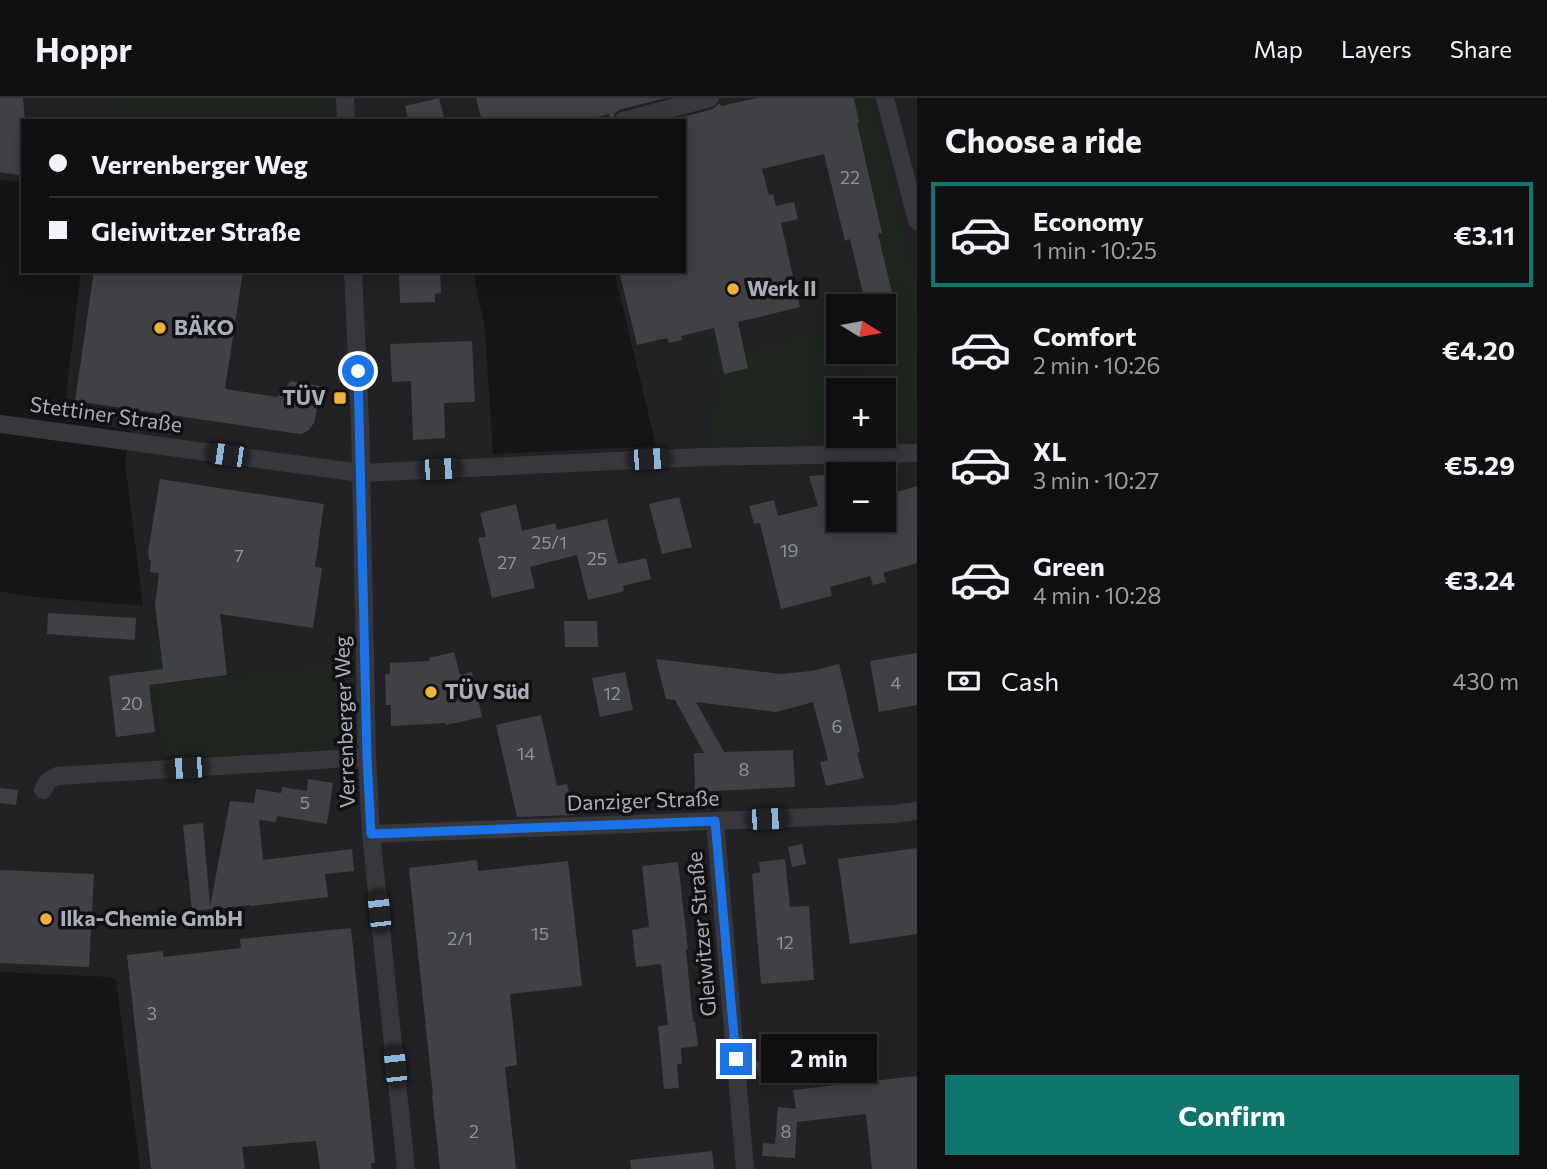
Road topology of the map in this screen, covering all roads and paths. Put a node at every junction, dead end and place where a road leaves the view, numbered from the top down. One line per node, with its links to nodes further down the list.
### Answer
1 (345, 98): 4 (street)
2 (710, 98): 5 (street)
3 (886, 98): 6 (street)
4 (346, 119)
5 (631, 119)
6 (917, 221)
7 (354, 273): 10 (street, Verrenberger Weg)
8 (0, 424): 10 (street, Stettiner Straße)
9 (917, 453): 10 (street, Stettiner Straße)
10 (361, 473): 11 (street, Verrenberger Weg)
11 (367, 757): 12 (street); 15 (street, Verrenberger Weg)
12 (43, 790)
13 (917, 811): 14 (street, Danziger Straße)
14 (715, 821): 15 (street, Danziger Straße); 17 (street, Gleiwitzer Straße)
15 (371, 834): 16 (street, Verrenberger Weg)
16 (406, 1169)
17 (745, 1169)

